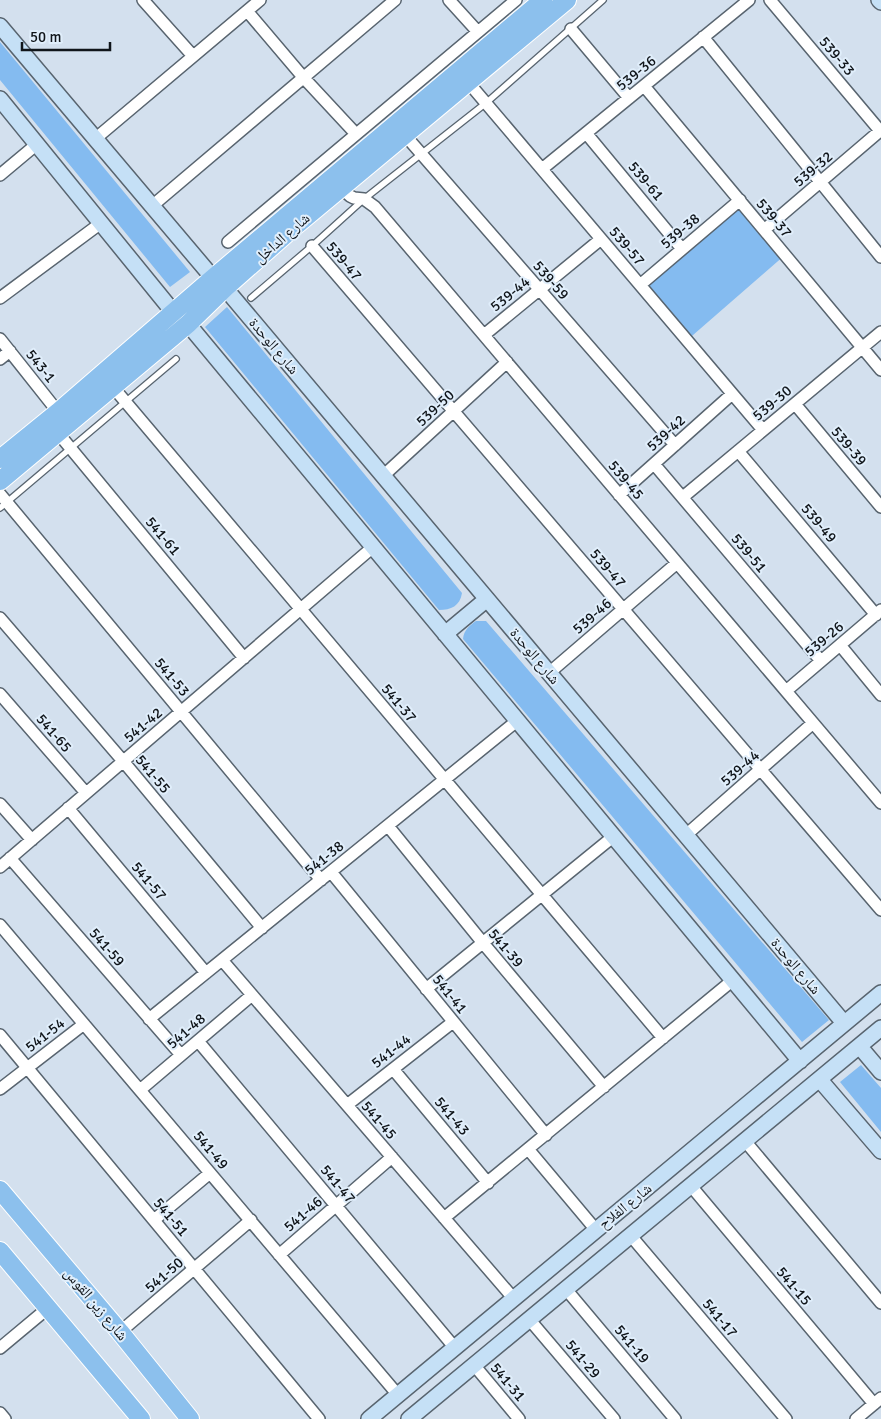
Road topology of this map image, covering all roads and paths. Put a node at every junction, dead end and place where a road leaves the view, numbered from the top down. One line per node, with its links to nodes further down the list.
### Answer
1 (143, 0): 16 (street)
2 (260, 0): 11 (street)
3 (395, 0): 17 (street)
4 (449, 0): 14 (street)
5 (543, 0): 33 (main road, شارع الداخل)
6 (567, 0): 18 (main road, شارع الداخل)
7 (603, 0): 13 (lane)
8 (749, 0): 15 (street, 539-36)
9 (770, 0): 23 (street, 539-33)
10 (512, 1): 14 (street)
11 (247, 10): 16 (street); 17 (street)
12 (0, 26): 27 (street, شارع الوحدة)
13 (571, 28): 21 (street); 22 (lane)
14 (478, 32): 25 (street)
15 (703, 37): 19 (street, 539-36); 34 (street)
16 (194, 56): 27 (street)
17 (303, 77): 25 (street); 37 (street)
18 (468, 82): 22 (street, 539-57); 26 (main road, شارع الداخل)
19 (644, 86): 21 (street, 539-36); 36 (street, 539-37)
20 (0, 98): 28 (street)
21 (629, 98): 24 (street, 539-36)
22 (486, 103): 29 (lane); 31 (street, 539-57)
23 (881, 131): 34 (street, 539-32)
24 (586, 133): 31 (street, 539-36); 43 (street, 539-61)
25 (356, 134): 30 (street)
26 (404, 134): 29 (street, 539-59); 33 (main road, شارع الداخل)
27 (95, 139): 37 (street, شارع الوحدة)
28 (37, 144): 32 (street); 38 (street)
29 (421, 153): 35 (lane); 47 (street, 539-59)
30 (323, 162): 33 (street); 41 (street)
31 (542, 169): 40 (street, 539-57)
32 (0, 176)
33 (338, 182): 35 (street, 539-45); 45 (main road, شارع الداخل)
34 (820, 182): 39 (street, 539-32); 44 (street)
35 (364, 198): 42 (lane); 52 (street, 539-45)
36 (740, 200): 39 (street, 539-37); 43 (street, 539-38)
37 (152, 206): 45 (street, شارع الوحدة)
38 (101, 223): 48 (street); 50 (street)
39 (764, 230): 54 (street, 539-37)
40 (601, 239): 46 (street, 539-57); 47 (street, 539-44)
41 (228, 242)
42 (312, 246): 49 (lane); 64 (street, 539-47)
43 (682, 249): 46 (street, 539-38)
44 (881, 257)
45 (219, 283): 50 (main road, شارع الداخل); 73 (street, شارع الوحدة)
46 (640, 285): 61 (street, 539-57)
47 (539, 290): 52 (street, 539-44); 68 (street, 539-59)
48 (0, 298)
49 (252, 298)
50 (181, 318): 60 (main road, شارع الداخل); 65 (main road, شارع الداخل); 79 (street)
51 (881, 332): 54 (street, 539-30)
52 (484, 335): 58 (street, 539-45)
53 (0, 339): 55 (street, 543-1)
54 (862, 347): 59 (street, 539-37); 63 (street, 539-30)
55 (10, 351): 56 (street); 65 (street, 543-1)
56 (0, 359)
57 (176, 359): 62 (lane)
58 (507, 362): 64 (street, 539-50); 75 (street, 539-45)
59 (881, 370)
60 (113, 387): 62 (street, 541-37); 67 (main road, شارع الداخل)
61 (732, 394): 66 (street, 539-57); 68 (street, 539-42)
62 (126, 403): 69 (lane); 82 (street, 541-37)
63 (795, 404): 66 (street, 539-30); 78 (street, 539-39)
64 (454, 411): 73 (street, 539-50); 83 (street, 539-47)
65 (58, 412): 71 (main road, شارع الداخل)
66 (763, 430): 70 (street, 539-30)
67 (58, 432): 69 (street, 541-61); 74 (main road, شارع الداخل)
68 (675, 445): 72 (street, 539-42)
69 (71, 448): 77 (lane); 88 (street, 541-61)
70 (738, 451): 76 (street, 539-30); 84 (street, 539-49)
71 (1, 455)
72 (654, 464): 75 (street, 539-42); 76 (street, 539-51)
73 (383, 476): 81 (street, شارع الوحدة)
74 (0, 481)
75 (620, 495): 80 (street, 539-45)
76 (683, 497): 89 (street, 539-51)
77 (2, 501): 94 (street, 541-53)
78 (881, 507)
79 (373, 547): 82 (street, 541-42); 86 (street)
80 (677, 562): 83 (street, 539-46); 91 (street, 539-45)
81 (487, 599): 86 (street); 90 (street, شارع الوحدة)
82 (300, 609): 88 (street, 541-42); 99 (street, 541-37)
83 (623, 609): 90 (street, 539-46); 98 (street, 539-47)
84 (878, 613): 87 (street, 539-26)
85 (0, 618): 97 (street, 541-55)
86 (445, 634): 95 (street)
87 (840, 645): 89 (street, 539-26); 93 (street)
88 (244, 658): 94 (street, 541-42)
89 (821, 661): 91 (street, 539-26)
90 (549, 672): 105 (street, شارع الوحدة)
91 (786, 690): 96 (street, 539-45)
92 (0, 694): 100 (street, 541-65)
93 (881, 695)
94 (181, 712): 97 (street, 541-42); 111 (street, 541-53)
95 (518, 720): 99 (street, 541-38); 106 (street)
96 (814, 723): 98 (street, 539-44); 101 (street, 539-45)
97 (123, 761): 100 (street, 541-42); 115 (street, 541-55)
98 (760, 769): 105 (street, 539-44); 113 (street, 539-47)
99 (444, 780): 104 (street, 541-38); 112 (street, 541-37)
100 (86, 793): 103 (street, 541-42)
101 (881, 803)
102 (0, 804): 107 (street)
103 (68, 808): 107 (street, 541-42); 118 (street, 541-57)
104 (388, 826): 110 (street, 541-38); 116 (street, 541-39)
105 (686, 835): 125 (street, شارع الوحدة)
106 (614, 836): 112 (street); 119 (street)
107 (32, 840): 108 (street, 541-42)
108 (10, 858): 109 (street, 541-42); 123 (street, 541-59)
109 (0, 867)
110 (331, 872): 111 (street, 541-38); 120 (street, 541-41)
111 (321, 880): 115 (street, 541-38)
112 (541, 895): 116 (street); 129 (street, 541-37)
113 (881, 910)
114 (0, 925): 126 (street, 541-49)
115 (262, 928): 117 (street, 541-38)
116 (482, 943): 120 (street); 138 (street, 541-39)
117 (222, 960): 118 (street, 541-38); 122 (street, 541-45)
118 (206, 973): 123 (street, 541-38)
119 (734, 980): 129 (street); 133 (street)
120 (426, 988): 124 (street, 541-41)
121 (881, 993): 125 (street, شارع الفلاح)
122 (252, 994): 130 (street, 541-48); 141 (street, 541-45)
123 (149, 1019): 132 (street, 541-59)
124 (453, 1022): 135 (street, 541-44); 142 (street, 541-41)
125 (844, 1023): 133 (street, شارع الفلاح)
126 (84, 1024): 134 (street, 541-54); 140 (street, 541-49)
127 (881, 1028): 131 (street, شارع الفلاح)
128 (0, 1035): 134 (street, 541-51)
129 (663, 1038): 138 (street)
130 (198, 1040): 132 (street, 541-48); 151 (street, 541-47)
131 (860, 1047): 136 (street); 137 (street, شارع الفلاح)
132 (181, 1055): 140 (street, 541-48)
133 (800, 1061): 155 (street, شارع الفلاح)
134 (27, 1068): 139 (street, 541-54); 153 (street, 541-51)
135 (393, 1069): 141 (street, 541-44); 148 (street, 541-43)
136 (881, 1072)
137 (820, 1080): 143 (street, شارع الفلاح); 145 (street)
138 (604, 1087): 142 (street)
139 (0, 1089)
140 (140, 1090): 147 (street, 541-49)
141 (347, 1105): 146 (street, 541-45)
142 (546, 1135): 144 (street)
143 (745, 1141): 149 (street, شارع الفلاح); 162 (street)
144 (528, 1150): 148 (street); 155 (street)
145 (881, 1151)
146 (392, 1157): 151 (street, 541-46); 152 (street, 541-45)
147 (210, 1173): 153 (street); 154 (street, 541-49)
148 (488, 1183): 152 (street)
149 (691, 1186): 156 (street, شارع الفلاح); 170 (street, 541-15)
150 (0, 1190): 165 (main road, شارع زين القوس)
151 (336, 1205): 158 (street, 541-46); 167 (street, 541-47)
152 (444, 1218): 161 (street, 541-45)
153 (154, 1220): 159 (street, 541-51)
154 (251, 1220): 158 (street, 541-49); 159 (street, 541-50)
155 (596, 1230): 161 (street, شارع الفلاح)
156 (631, 1236): 160 (street, شارع الفلاح); 181 (street, 541-17)
157 (0, 1251): 163 (main road)
158 (280, 1254): 169 (street, 541-49)
159 (194, 1269): 165 (street, 541-50); 176 (street, 541-51)
160 (566, 1288): 164 (street, شارع الفلاح); 180 (street, 541-19)
161 (514, 1299): 167 (street, شارع الفلاح)
162 (881, 1303)
163 (48, 1308): 166 (street); 174 (main road)
164 (529, 1319): 168 (street, شارع الفلاح); 179 (street, 541-29)
165 (120, 1332): 175 (main road, شارع زين القوس)
166 (0, 1348)
167 (455, 1348): 169 (street, شارع الفلاح)
168 (474, 1365): 172 (street, شارع الفلاح); 178 (street, 541-31)
169 (398, 1395): 177 (street, شارع الفلاح)
170 (877, 1401): 182 (street)
171 (0, 1413): 173 (street)
172 (417, 1417)
173 (5, 1419)
174 (141, 1419)
175 (190, 1419)
176 (319, 1419)
177 (369, 1419)
178 (519, 1419)
179 (614, 1419)
180 (675, 1419)
181 (786, 1419)
182 (856, 1419)

